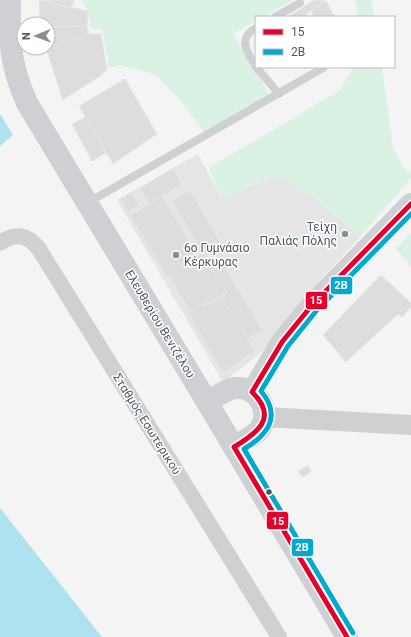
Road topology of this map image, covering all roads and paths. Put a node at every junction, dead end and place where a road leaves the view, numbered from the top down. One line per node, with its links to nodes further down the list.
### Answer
1 (10, 0): 9 (main road, Ελευθερίου Βενιζέλου)
2 (300, 3): 3 (lane)
3 (277, 16)
4 (255, 28): 5 (lane)
5 (255, 66)
6 (257, 68): 8 (lane)
7 (323, 68): 8 (lane)
8 (279, 94): 9 (lane)
9 (87, 203): 13 (main road, Ελευθερίου Βενιζέλου)
10 (411, 204): 12 (main road)
11 (0, 243): 17 (street, Σταθμός Εσωτερικού)
12 (252, 392): 13 (main road); 14 (main road)
13 (207, 402): 16 (main road, Ελευθερίου Βενιζέλου)
14 (264, 417): 15 (street); 16 (main road)
15 (411, 425)
16 (234, 447): 18 (main road, Ελευθερίου Βενιζέλου)
17 (279, 637)
18 (347, 637)

